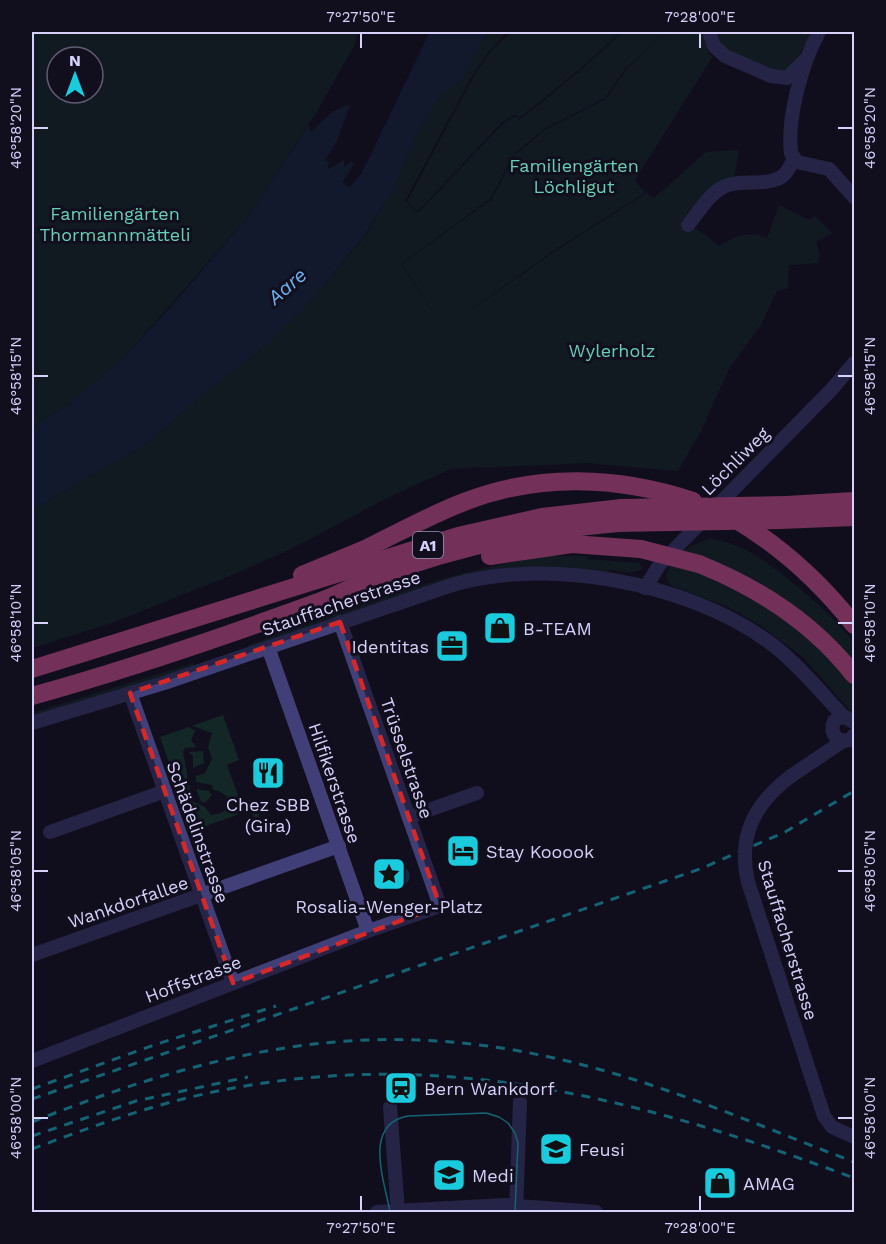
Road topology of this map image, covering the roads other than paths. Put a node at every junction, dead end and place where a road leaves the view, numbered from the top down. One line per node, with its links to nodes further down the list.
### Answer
1 (709, 32): 3 (street)
2 (819, 32): 3 (street)
3 (806, 58): 4 (street)
4 (794, 159): 5 (street); 6 (street)
5 (855, 197)
6 (688, 225)
7 (855, 363): 12 (street, Löchliweg)
8 (855, 501): 9 (highway, A1)
9 (783, 512): 10 (highway, A1, bridge); 11 (highway, A1)
10 (620, 516): 13 (highway, A1); 14 (highway, A1)
11 (855, 517)
12 (645, 588): 15 (street, Stauffacherstrasse); 22 (street, Stauffacherstrasse)
13 (323, 601): 19 (highway, bridge); 21 (highway, A1)
14 (240, 603): 16 (highway, bridge); 18 (highway, A1)
15 (340, 622): 17 (street, Stauffacherstrasse); 27 (street, Trüsselstrasse)
16 (855, 625)
17 (268, 647): 20 (street, Stauffacherstrasse); 29 (street, Hilfikerstrasse)
18 (32, 669)
19 (855, 675)
20 (130, 693): 23 (street, Stauffacherstrasse); 25 (street, Schädelinstrasse)
21 (32, 696)
22 (849, 719): 24 (street, Stauffacherstrasse)
23 (32, 723)
24 (849, 738): 37 (street, Stauffacherstrasse, bridge)
25 (165, 791): 28 (street); 30 (street, Schädelinstrasse)
26 (477, 793): 27 (street)
27 (409, 818): 31 (street, Trüsselstrasse)
28 (50, 832)
29 (339, 846): 30 (street, Wankdorfallee); 31 (street, Hilfikerstrasse)
30 (202, 895): 32 (street, Wankdorfallee); 33 (street, Schädelinstrasse)
31 (368, 931): 33 (street, Hoffstrasse)
32 (32, 955)
33 (233, 984): 34 (street, Hoffstrasse)
34 (32, 1061)
35 (520, 1102): 38 (street)
36 (390, 1107): 39 (street)
37 (855, 1137)
38 (517, 1209): 39 (street); 41 (street)
39 (398, 1211): 40 (street)
40 (377, 1212)
41 (596, 1212)

